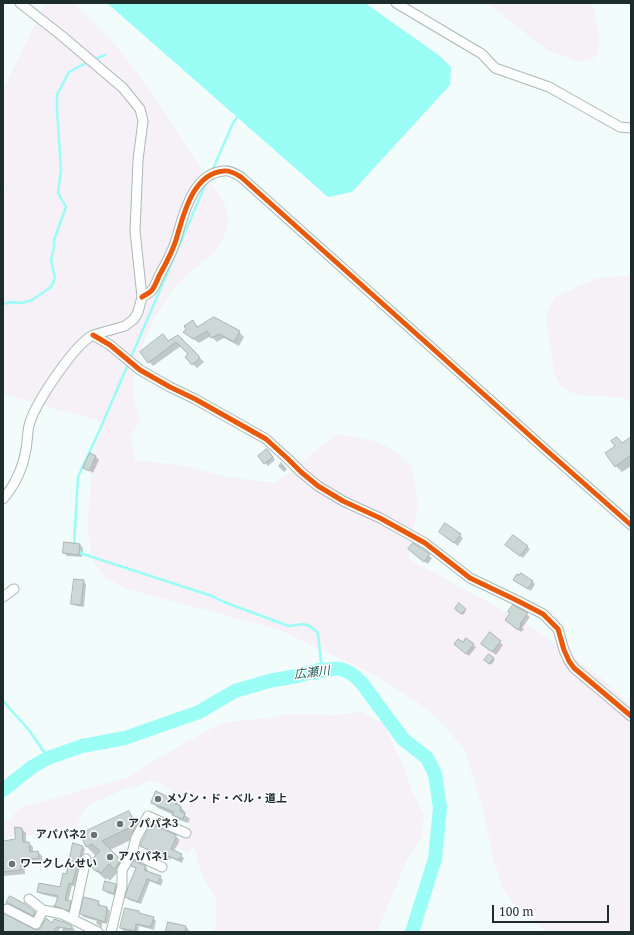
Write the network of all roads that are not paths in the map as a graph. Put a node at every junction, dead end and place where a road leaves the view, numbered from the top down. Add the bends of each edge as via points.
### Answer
1 (20, 3) edge
2 (396, 3) edge
3 (631, 128) edge
4 (142, 297) junction
5 (93, 335) junction
6 (3, 499) edge
7 (631, 525) edge
8 (14, 589) dead end
9 (3, 597) edge
10 (631, 716) edge
11 (186, 833) dead end
12 (132, 853) junction
13 (86, 859) dead end
14 (162, 867) dead end
15 (29, 899) dead end
16 (7, 909) dead end
17 (43, 910) junction
18 (73, 919) junction
19 (98, 932) edge
20 (111, 932) edge

1 - 4 street via 124,88 140,109 143,121 138,160 135,231
2 - 3 street via 482,54 495,68 549,87 620,127
4 - 5 street via 138,312 130,324
4 - 7 street via 152,292 176,238 184,211 197,186 215,173 224,170 231,172 241,177
5 - 6 street via 75,350 37,406 30,422 19,475
5 - 10 street via 110,345 140,370 266,439 318,486 425,543 470,578 543,614 558,629 564,650 574,668
8 - 9 street
11 - 12 street via 148,816 136,838
12 - 14 street
12 - 20 street via 122,870 122,886
13 - 18 street
15 - 17 street
16 - 17 street via 36,924
17 - 18 street
18 - 19 street

